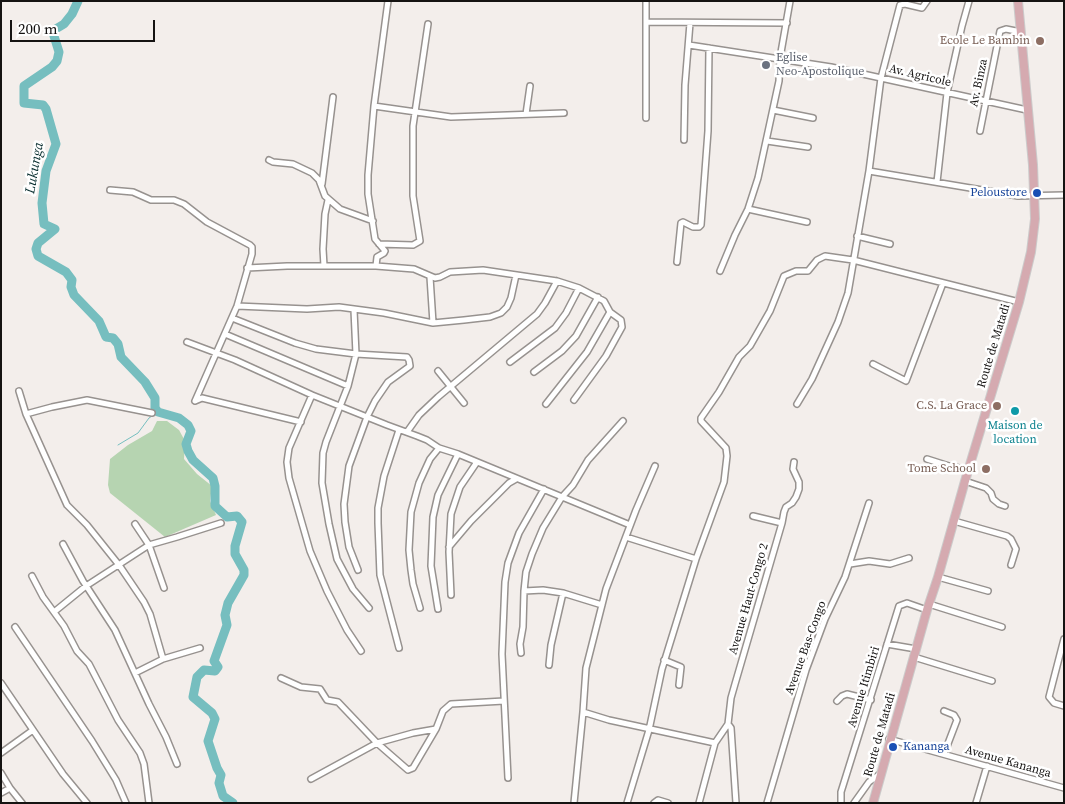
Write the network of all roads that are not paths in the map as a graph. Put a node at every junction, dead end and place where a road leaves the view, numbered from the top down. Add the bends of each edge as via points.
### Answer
1 (388, 1) edge
2 (790, 1) edge
3 (928, 1) edge
4 (969, 1) edge
5 (1018, 1) edge
6 (646, 2) edge
7 (646, 22) junction
8 (690, 23) junction
9 (787, 23) junction
10 (428, 24) dead end
11 (1021, 32) junction
12 (689, 45) junction
13 (708, 48) junction
14 (780, 58) junction
15 (880, 78) junction
16 (530, 86) dead end
17 (947, 93) junction
18 (333, 97) dead end
19 (985, 102) junction
20 (374, 106) junction
21 (774, 110) junction
22 (1027, 110) junction
23 (414, 112) junction
24 (564, 113) dead end
25 (526, 114) junction
26 (646, 118) dead end
27 (812, 118) dead end
28 (980, 131) dead end
29 (684, 140) dead end
30 (767, 141) junction
31 (808, 147) dead end
32 (269, 160) dead end
33 (869, 171) junction
34 (937, 182) junction
35 (322, 185) junction
36 (110, 190) dead end
37 (1064, 195) edge
38 (1034, 197) junction
39 (328, 200) junction
40 (748, 208) junction
41 (373, 222) junction
42 (807, 222) dead end
43 (857, 236) junction
44 (378, 244) junction
45 (890, 244) dead end
46 (853, 260) junction
47 (677, 262) dead end
48 (324, 266) junction
49 (376, 266) junction
50 (247, 268) junction
51 (720, 271) dead end
52 (516, 275) junction
53 (430, 277) junction
54 (557, 281) junction
55 (943, 283) junction
56 (579, 288) junction
57 (598, 297) junction
58 (1019, 302) junction
59 (237, 306) junction
60 (354, 310) junction
61 (610, 312) junction
62 (232, 318) junction
63 (433, 323) junction
64 (225, 334) junction
65 (187, 342) dead end
66 (217, 353) junction
67 (356, 354) junction
68 (510, 362) dead end
69 (873, 364) dead end
70 (438, 371) dead end
71 (534, 372) dead end
72 (348, 386) junction
73 (451, 386) junction
74 (19, 391) dead end
75 (312, 395) junction
76 (574, 400) dead end
77 (464, 403) dead end
78 (546, 404) dead end
79 (797, 404) dead end
80 (340, 407) junction
81 (152, 413) dead end
82 (26, 414) junction
83 (367, 418) junction
84 (301, 422) junction
85 (623, 422) dead end
86 (399, 430) junction
87 (407, 432) junction
88 (439, 448) junction
89 (458, 454) junction
90 (927, 459) dead end
91 (477, 462) junction
92 (794, 462) dead end
93 (655, 466) dead end
94 (968, 470) junction
95 (516, 479) junction
96 (965, 481) junction
97 (544, 489) junction
98 (562, 497) junction
99 (869, 503) dead end
100 (1005, 506) dead end
101 (753, 516) dead end
102 (954, 521) junction
103 (221, 523) dead end
104 (782, 523) junction
105 (135, 524) dead end
106 (630, 525) junction
107 (626, 537) junction
108 (63, 544) dead end
109 (148, 544) junction
110 (449, 547) junction
111 (909, 558) dead end
112 (696, 559) junction
113 (850, 564) junction
114 (119, 565) junction
115 (1011, 565) dead end
116 (358, 570) dead end
117 (32, 576) dead end
118 (938, 577) junction
119 (86, 586) junction
120 (164, 588) dead end
121 (524, 591) junction
122 (988, 591) dead end
123 (563, 593) junction
124 (451, 595) dead end
125 (602, 605) junction
126 (928, 607) junction
127 (369, 608) dead end
128 (420, 608) dead end
129 (438, 609) dead end
130 (54, 612) junction
131 (15, 627) dead end
132 (1002, 627) dead end
133 (1064, 639) edge
134 (887, 644) junction
135 (200, 648) dead end
136 (399, 648) dead end
137 (361, 651) dead end
138 (520, 653) dead end
139 (915, 653) junction
140 (163, 660) junction
141 (664, 660) junction
142 (550, 665) dead end
143 (135, 673) junction
144 (281, 678) dead end
145 (992, 681) dead end
146 (1, 683) edge
147 (679, 685) dead end
148 (871, 700) junction
149 (504, 701) junction
150 (837, 701) dead end
151 (1064, 706) edge
152 (944, 711) dead end
153 (583, 712) junction
154 (728, 724) junction
155 (649, 728) junction
156 (33, 730) junction
157 (436, 730) junction
158 (890, 740) junction
159 (377, 743) junction
160 (715, 743) junction
161 (1, 753) edge
162 (944, 754) junction
163 (177, 764) dead end
164 (987, 766) junction
165 (1, 773) edge
166 (881, 774) junction
167 (508, 778) dead end
168 (311, 779) dead end
169 (10, 788) junction
170 (1064, 788) edge
171 (1, 794) edge
172 (125, 802) edge
173 (22, 803) edge
174 (87, 803) edge
175 (149, 803) edge
176 (574, 803) edge
177 (628, 803) edge
178 (654, 803) edge
179 (668, 803) edge
180 (699, 803) edge
181 (736, 803) edge
182 (767, 803) edge
183 (841, 803) edge
184 (854, 803) edge
185 (872, 803) edge
186 (976, 803) edge

1 - 20 street
2 - 9 street
3 - 15 street via 922,8 902,4 900,7
4 - 17 street
5 - 11 main road, Route de Matadi
6 - 7 street
7 - 8 street
7 - 26 street
8 - 9 street
8 - 12 street
9 - 14 street
10 - 23 street
11 - 19 street, Av. Binza via 1000,31
11 - 22 main road, Route de Matadi
12 - 13 street, Av. Agricole
12 - 29 street
13 - 14 street, Av. Agricole
13 - 47 street via 708,132 701,225 693,227 680,223
14 - 15 street, Av. Agricole
14 - 21 street
15 - 17 street, Av. Agricole
15 - 33 street
16 - 25 street
17 - 19 street, Av. Agricole
17 - 34 street
18 - 35 street
19 - 22 street, Av. Agricole
19 - 28 street, Av. Binza
20 - 23 street
20 - 41 street via 368,194
21 - 27 street
21 - 30 street
22 - 38 main road, Route de Matadi
23 - 25 street via 451,116
23 - 44 street via 413,196 420,242 413,246
24 - 25 street
30 - 31 street
30 - 40 street
32 - 35 street via 299,166 312,173
33 - 34 street
33 - 43 street
34 - 38 street
35 - 39 street
36 - 50 street via 184,204 207,222 252,247
37 - 38 street
38 - 58 main road, Route de Matadi via 1031,252
39 - 41 street via 344,211
39 - 48 street
40 - 42 street
40 - 51 street
41 - 44 street
43 - 45 street
43 - 46 street
44 - 49 street via 385,252 377,257
46 - 55 street
46 - 79 street via 848,293 838,322
46 - 112 street via 825,256 808,271 784,276 770,311 750,346 701,418 723,445 727,456 724,482
48 - 49 street
48 - 50 street
49 - 53 street via 414,269
50 - 59 street
52 - 53 street via 483,270
52 - 54 street
52 - 63 street via 511,298 501,313
53 - 63 street
54 - 56 street
54 - 73 street via 537,314
55 - 58 street
55 - 69 street via 906,381
56 - 57 street
56 - 68 street via 555,328
57 - 61 street
57 - 71 street via 576,336
58 - 94 main road, Route de Matadi
59 - 60 street
59 - 62 street
60 - 63 street
60 - 67 street
61 - 76 street via 621,320 622,327 606,356
61 - 78 street via 587,352
62 - 64 street
62 - 67 street via 295,343
64 - 66 street
64 - 72 street
65 - 66 street
66 - 75 street
66 - 84 street via 195,400 202,398
67 - 72 street
67 - 83 street via 407,357 410,363 382,390
70 - 73 street
72 - 80 street
73 - 77 street
73 - 87 street via 420,414
74 - 82 street
75 - 80 street
75 - 84 street
80 - 83 street
80 - 127 street via 323,453 322,483 337,559 353,589
81 - 82 street via 87,400
82 - 114 street via 67,505
83 - 86 street
83 - 116 street via 349,466 344,504 346,536
84 - 137 street via 289,448 287,462 292,493 313,559 347,630
85 - 98 street via 588,460 573,486
86 - 87 street
86 - 136 street via 384,476 378,516 380,575
87 - 88 street
88 - 89 street
88 - 128 street via 418,483 411,512 410,560
89 - 91 street
89 - 129 street via 438,496 433,517 431,566
90 - 94 street
91 - 95 street
91 - 110 street via 456,498 451,514
92 - 104 street, Avenue Haut-Congo 2 via 799,488 792,503 786,507
93 - 106 street
94 - 96 main road, Route de Matadi
95 - 97 street
95 - 110 street via 471,520
96 - 100 street via 986,488 993,499
96 - 102 main road, Route de Matadi
97 - 98 street
97 - 149 street via 519,532 508,564 503,624
98 - 106 street
98 - 121 street via 532,554
99 - 113 street, Avenue Bas-Congo
101 - 104 street
102 - 115 street via 1011,539 1016,550
102 - 118 main road, Route de Matadi
103 - 109 street
104 - 154 street, Avenue Haut-Congo 2 via 731,698
105 - 109 street
106 - 107 street
107 - 112 street
107 - 125 street
108 - 119 street
109 - 114 street
109 - 120 street
110 - 124 street
111 - 113 street via 890,564 869,561
112 - 141 street
113 - 182 street, Avenue Bas-Congo via 809,662
114 - 119 street
114 - 140 street via 150,614
117 - 130 street
118 - 122 street
118 - 126 main road, Route de Matadi
119 - 130 street
119 - 143 street via 116,630
121 - 123 street
121 - 138 street
123 - 125 street
123 - 142 street via 551,645
125 - 153 street via 586,668
126 - 132 street
126 - 134 street, Avenue Itimbiri via 907,603 899,606
126 - 139 main road, Route de Matadi
130 - 175 street via 77,651 89,664 118,720 140,753
131 - 172 street via 92,741 116,780
133 - 151 street via 1049,697
134 - 139 street
134 - 148 street, Avenue Itimbiri
135 - 140 street
139 - 145 street
139 - 158 main road, Route de Matadi
140 - 143 street
141 - 147 street via 681,667
141 - 155 street
143 - 163 street
144 - 159 street via 301,687 320,689 327,700 338,702
146 - 156 street
148 - 150 street via 847,694
148 - 183 street, Avenue Itimbiri via 841,792
149 - 157 street via 451,704 443,711
149 - 167 street
152 - 162 street via 957,720
153 - 155 street
153 - 176 street
154 - 160 street, Avenue Haut-Congo 2
154 - 181 street via 731,728
155 - 160 street
155 - 177 street
156 - 161 street
156 - 174 street
157 - 159 street
157 - 159 street via 410,771
158 - 162 street, Avenue Kananga
158 - 166 main road, Route de Matadi
159 - 168 street
160 - 180 street, Avenue Haut-Congo 2
162 - 164 street, Avenue Kananga
164 - 170 street, Avenue Kananga
164 - 186 street
165 - 169 street
166 - 184 street via 869,782
166 - 185 main road, Route de Matadi
169 - 171 street
169 - 173 street
178 - 179 street via 658,800

